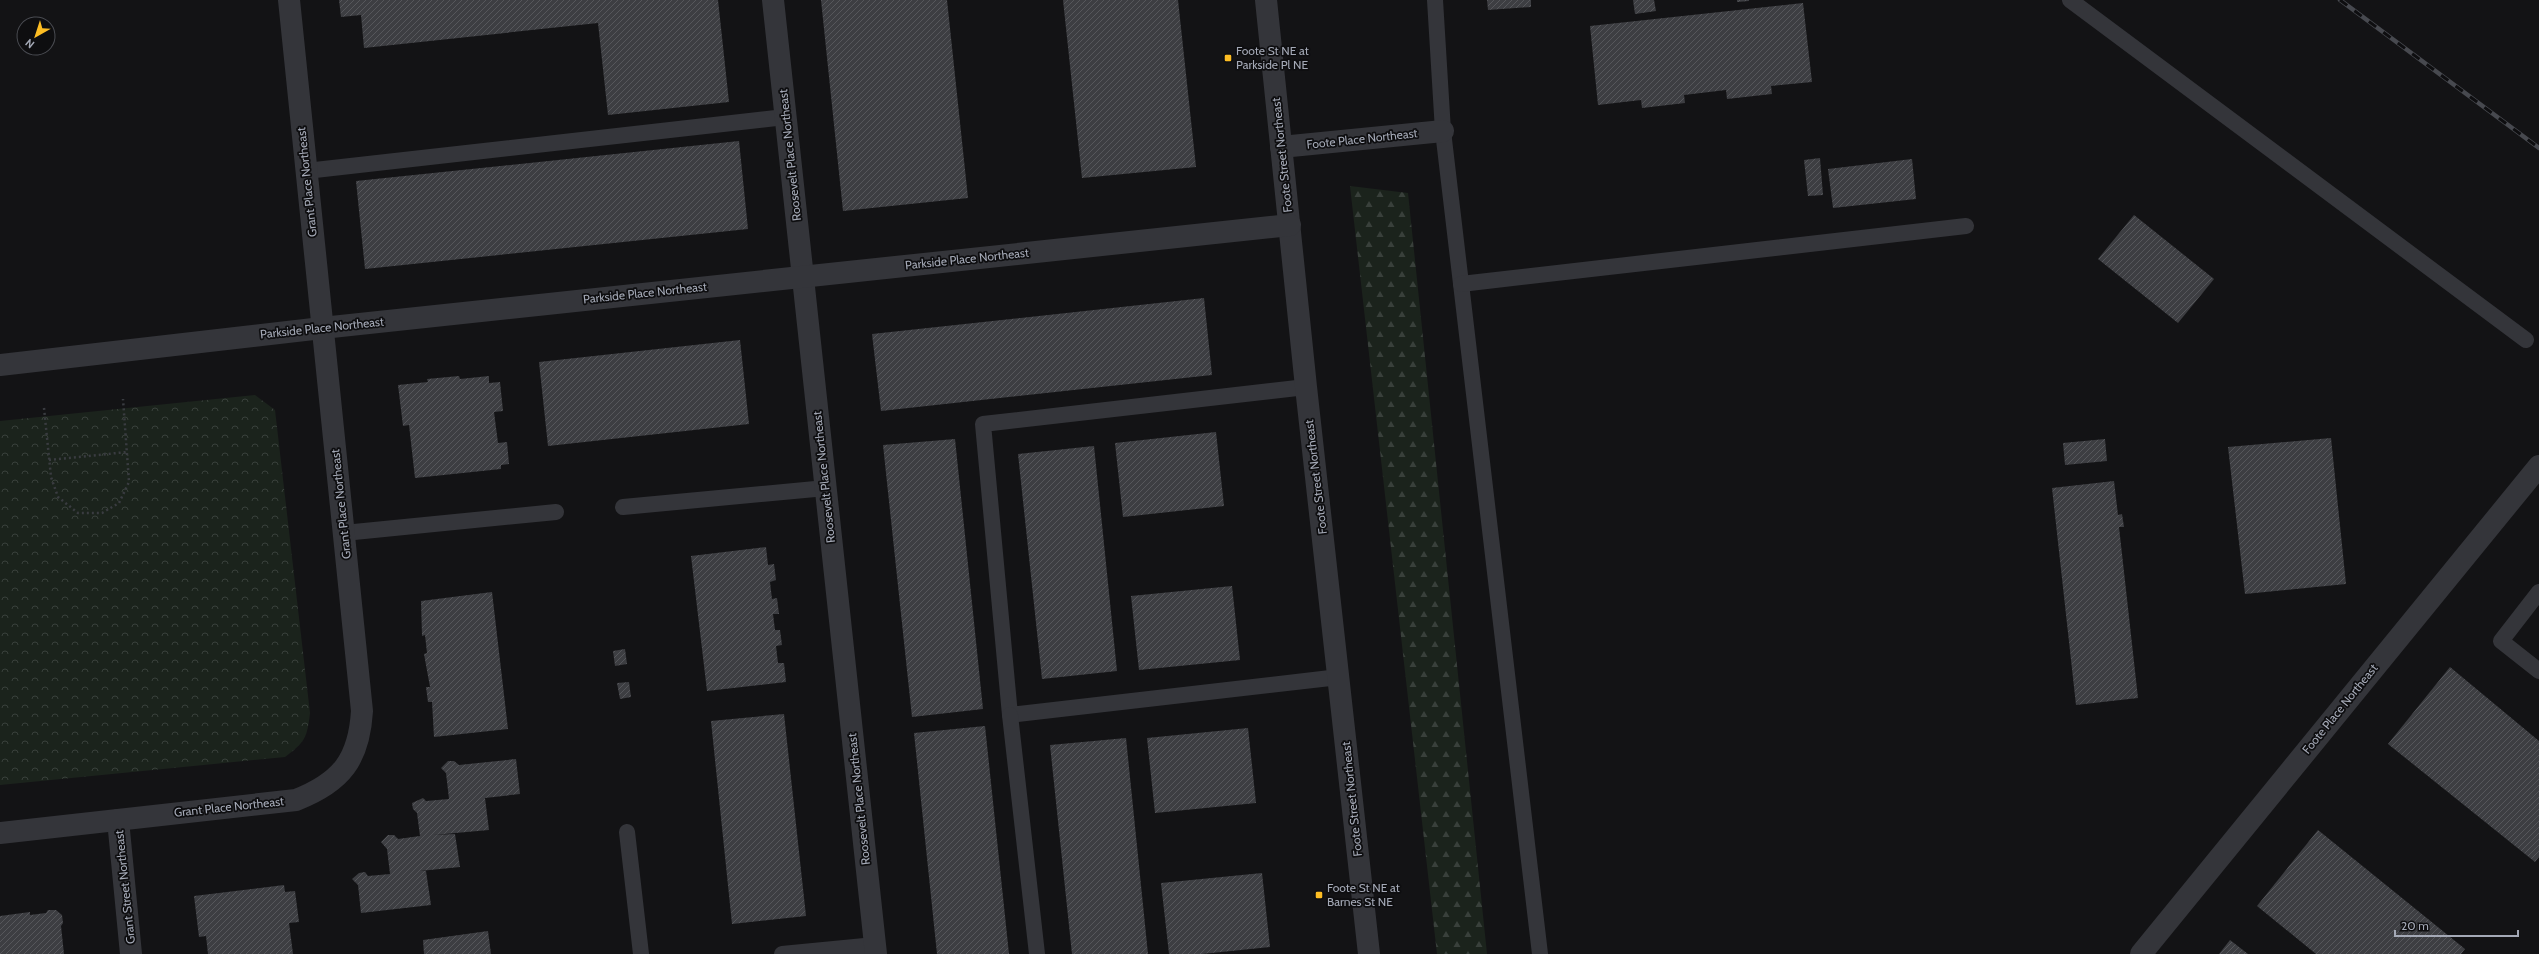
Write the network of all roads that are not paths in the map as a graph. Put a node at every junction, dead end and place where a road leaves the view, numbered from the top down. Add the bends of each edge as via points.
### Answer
1 (289, 0) edge
2 (773, 0) edge
3 (1266, 0) edge
4 (1435, 0) edge
5 (2070, 0) edge
6 (786, 117) junction
7 (1442, 131) junction
8 (1281, 147) junction
9 (306, 171) junction
10 (1290, 225) junction
11 (1966, 226) dead end
12 (803, 277) junction
13 (1461, 284) junction
14 (322, 328) junction
15 (2526, 340) dead end
16 (0, 365) edge
17 (1306, 387) junction
18 (2539, 466) edge
19 (826, 488) junction
20 (623, 507) dead end
21 (556, 512) dead end
22 (344, 532) junction
23 (2539, 592) edge
24 (2539, 671) edge
25 (1339, 677) junction
26 (1010, 715) junction
27 (118, 820) junction
28 (627, 832) dead end
29 (0, 833) edge
30 (875, 950) edge
31 (131, 954) edge
32 (641, 954) edge
33 (782, 954) edge
34 (1037, 954) edge
35 (1369, 954) edge
36 (1540, 954) edge
37 (2141, 954) edge

1 - 9 street, Grant Place Northeast
2 - 6 street, Roosevelt Place Northeast
3 - 8 street, Foote Street Northeast
4 - 7 lane
5 - 15 lane
6 - 9 lane
6 - 12 street, Roosevelt Place Northeast
7 - 8 street, Foote Place Northeast
7 - 13 lane
8 - 10 street, Foote Street Northeast
9 - 14 street, Grant Place Northeast
10 - 12 street, Parkside Place Northeast
10 - 17 street, Foote Street Northeast
11 - 13 lane
12 - 14 street, Parkside Place Northeast
12 - 19 street, Roosevelt Place Northeast
13 - 36 lane
14 - 16 street, Parkside Place Northeast
14 - 22 street, Grant Place Northeast
17 - 25 street, Foote Street Northeast
17 - 26 lane via 983,424
18 - 37 street, Foote Place Northeast
19 - 20 lane
19 - 30 street, Roosevelt Place Northeast
21 - 22 lane
22 - 27 street, Grant Place Northeast via 362,711 361,734 346,767 318,791 296,800
23 - 24 lane via 2501,640
25 - 26 lane
25 - 35 street, Foote Street Northeast
26 - 34 lane
27 - 29 street, Grant Place Northeast
27 - 31 street, Grant Street Northeast
28 - 32 lane
30 - 33 lane

